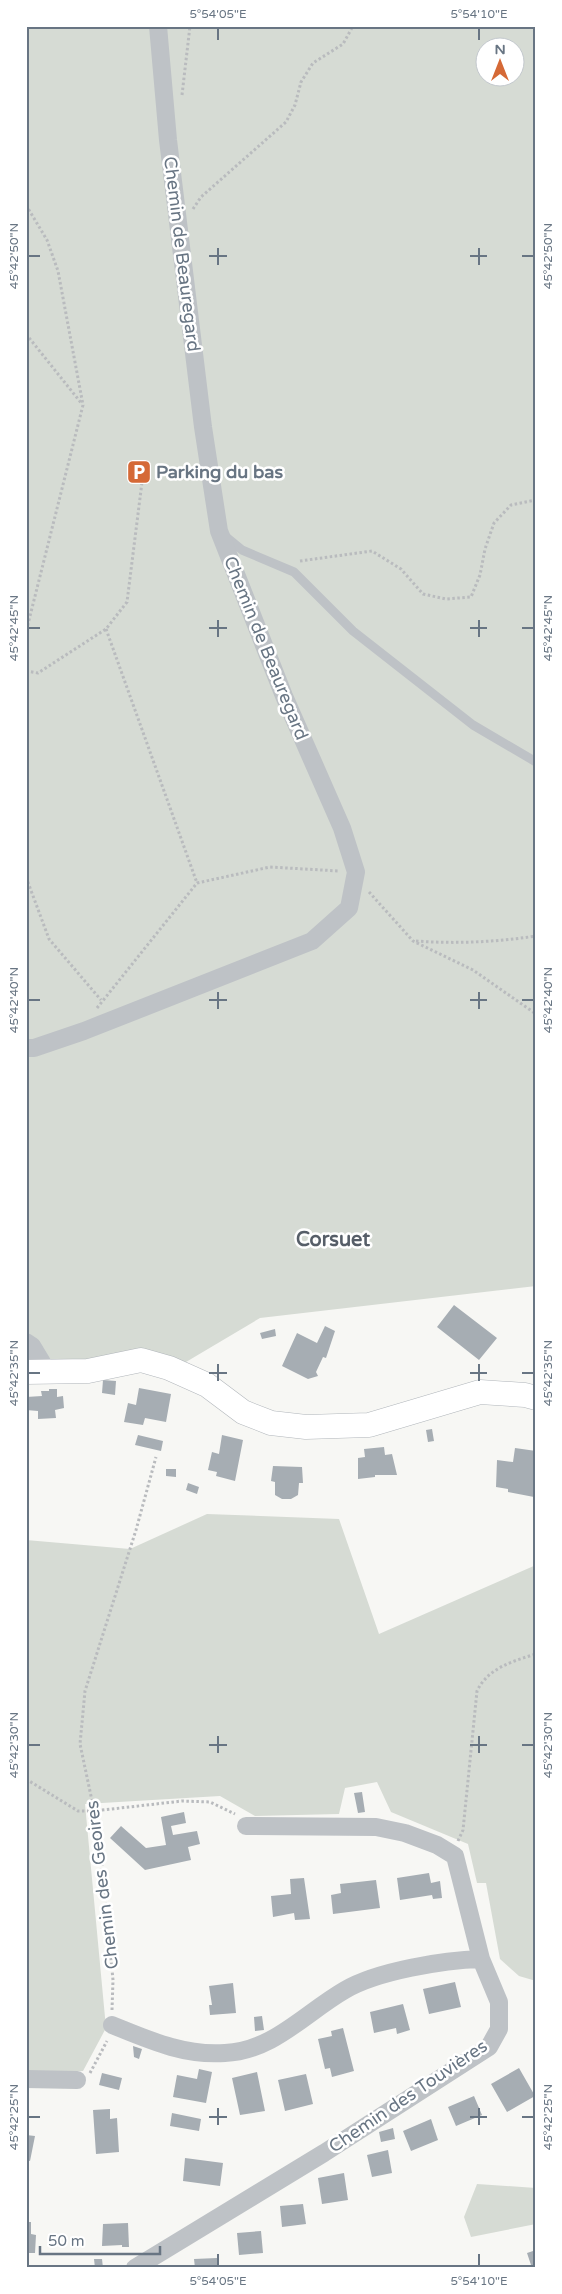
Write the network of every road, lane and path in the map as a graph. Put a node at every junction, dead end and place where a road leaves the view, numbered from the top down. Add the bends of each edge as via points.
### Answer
1 (158, 26) edge
2 (190, 26) edge
3 (353, 26) edge
4 (181, 103) dead end
5 (26, 205) edge
6 (179, 227) junction
7 (26, 334) edge
8 (83, 404) junction
9 (143, 474) dead end
10 (536, 500) edge
11 (219, 531) junction
12 (276, 565) junction
13 (106, 629) junction
14 (26, 632) edge
15 (26, 671) edge
16 (536, 762) edge
17 (356, 872) junction
18 (26, 878) edge
19 (197, 883) junction
20 (536, 936) edge
21 (413, 941) junction
22 (101, 1000) junction
23 (536, 1014) edge
24 (84, 1031) junction
25 (26, 1048) edge
26 (26, 1342) edge
27 (36, 1372) edge
28 (536, 1398) edge
29 (156, 1457) dead end
30 (536, 1654) edge
31 (26, 1779) edge
32 (94, 1811) junction
33 (246, 1826) joint
34 (455, 1856) junction
35 (481, 1959) junction
36 (112, 2025) junction
37 (26, 2079) edge
38 (77, 2080) joint
39 (135, 2268) edge

1 - 6 street, Chemin de Beauregard
2 - 4 path
3 - 6 path via 343,44 313,63 301,82 286,122 201,197
5 - 8 path via 47,240 58,271
6 - 11 street, Chemin de Beauregard
7 - 8 path
8 - 14 path
9 - 13 path via 127,602
10 - 12 path via 511,505 494,524 471,597 446,599 423,594 401,569 372,551
11 - 12 lane via 242,550
11 - 17 street, Chemin de Beauregard via 284,696 342,828
12 - 16 lane via 294,572 353,631 472,725
13 - 15 path via 38,673
13 - 19 path
17 - 19 path via 270,867
17 - 21 path via 375,901
17 - 24 street, Chemin de Beauregard via 349,908 312,941
18 - 22 path via 49,940
19 - 22 path
20 - 21 path via 443,943
21 - 23 path via 473,970
22 - 24 path
24 - 25 street, Chemin de Beauregard
26 - 27 street via 32,1346
27 - 28 street via 88,1371 141,1360 207,1385 243,1412 271,1423 306,1427 369,1425 480,1392 525,1394
29 - 32 path, Chemin des Geoires via 85,1691 80,1744
30 - 34 path via 507,1663 482,1681 477,1691 463,1830
31 - 32 path via 78,1811
32 - 33 path via 182,1801 210,1802 236,1814
32 - 36 path, Chemin des Geoires via 113,1980
33 - 34 street via 376,1827 405,1833
34 - 35 street, Chemin des Touvières
35 - 36 street via 434,1964 365,1981 327,2001 273,2040 226,2054 196,2053 167,2047
35 - 39 street, Chemin des Touvières via 499,2002 499,2029 488,2046 324,2153
36 - 38 path, Chemin des Geoires via 103,2051 89,2075
37 - 38 street

